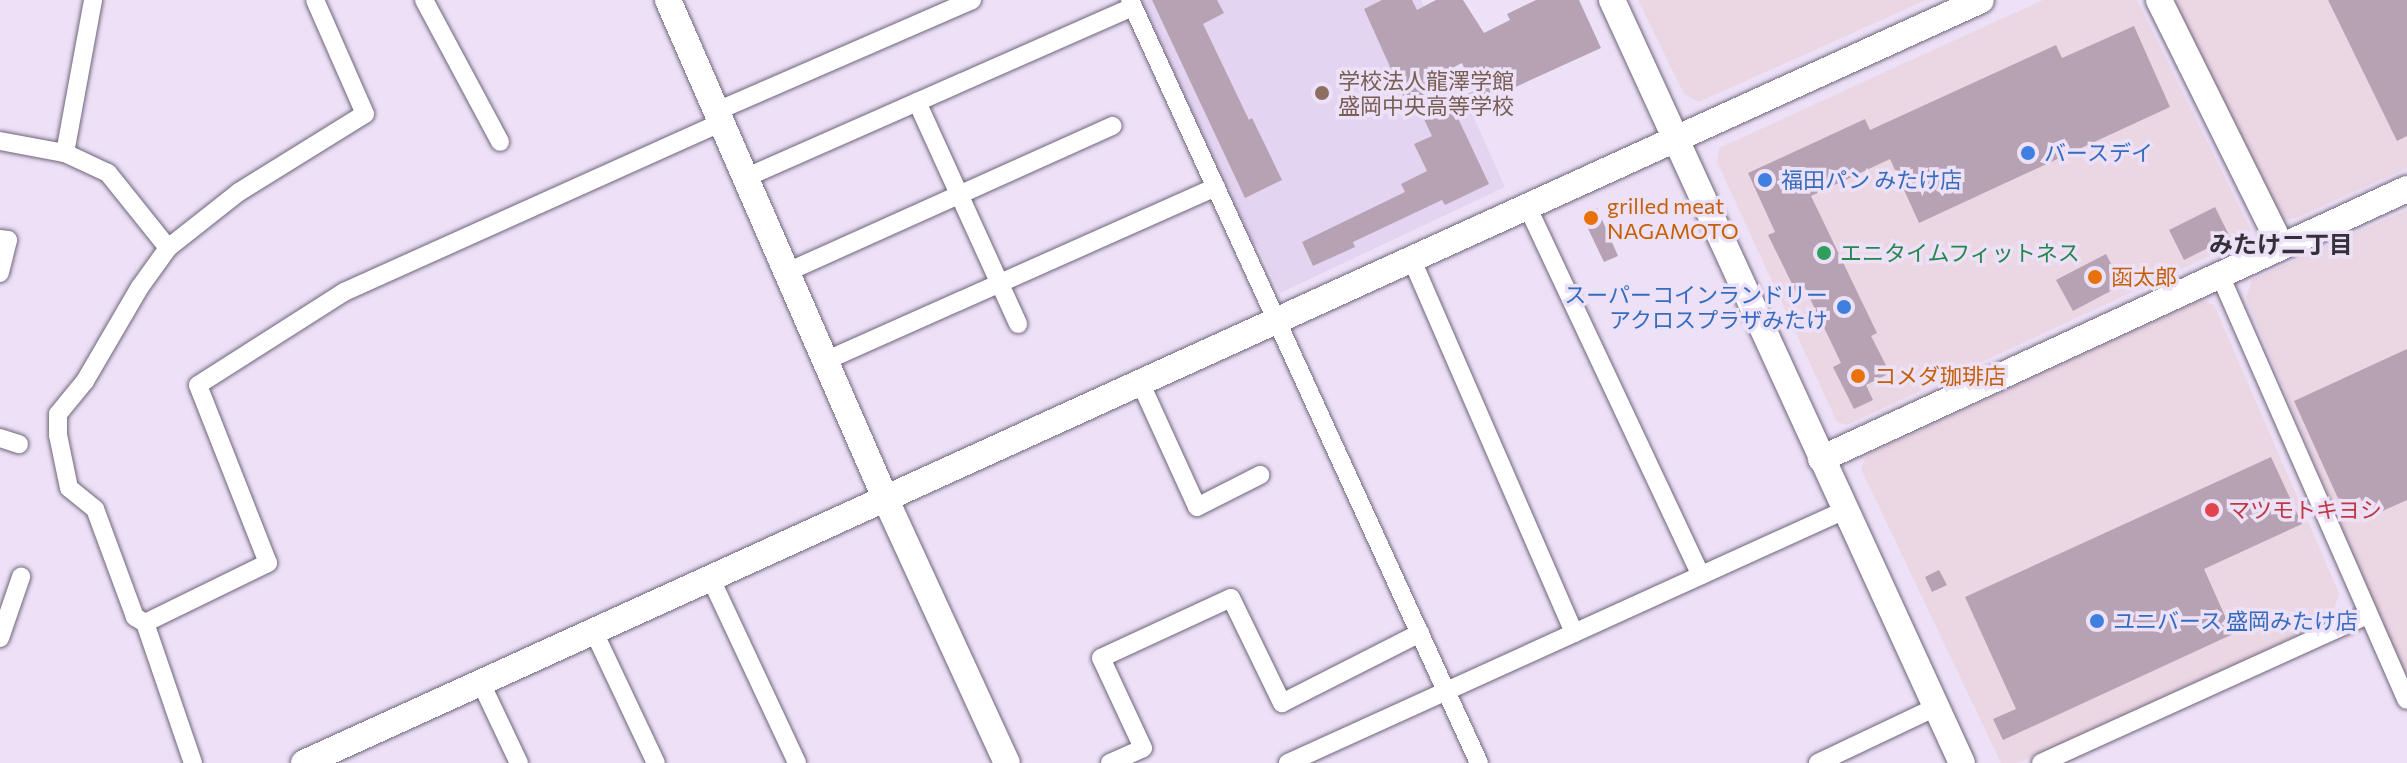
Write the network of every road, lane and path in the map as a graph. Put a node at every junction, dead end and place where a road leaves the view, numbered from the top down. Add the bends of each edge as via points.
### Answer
1 (93, 0) edge
2 (315, 0) edge
3 (424, 0) edge
4 (668, 0) edge
5 (972, 0) edge
6 (1612, 0) edge
7 (1981, 0) edge
8 (2159, 0) edge
9 (1131, 4) edge
10 (917, 102) junction
11 (720, 117) junction
12 (1112, 126) dead end
13 (1676, 137) junction
14 (0, 141) edge
15 (500, 142) dead end
16 (65, 153) junction
17 (747, 177) junction
18 (1216, 187) junction
19 (2407, 189) edge
20 (958, 193) junction
21 (1528, 208) junction
22 (0, 239) edge
23 (2281, 246) junction
24 (168, 248) junction
25 (1412, 260) junction
26 (0, 273) edge
27 (785, 273) junction
28 (2220, 275) junction
29 (997, 283) junction
30 (1274, 320) junction
31 (1018, 324) dead end
32 (825, 361) junction
33 (1141, 384) junction
34 (0, 438) edge
35 (19, 444) dead end
36 (1821, 459) junction
37 (1260, 475) dead end
38 (886, 500) junction
39 (1845, 510) junction
40 (1701, 575) junction
41 (21, 577) dead end
42 (711, 579) junction
43 (5, 606) edge
44 (2368, 615) junction
45 (145, 623) junction
46 (594, 632) junction
47 (1420, 633) junction
48 (1574, 633) junction
49 (0, 638) edge
50 (481, 683) junction
51 (1446, 691) junction
52 (2407, 700) edge
53 (1936, 707) junction
54 (193, 763) edge
55 (304, 763) edge
56 (519, 763) edge
57 (656, 763) edge
58 (797, 763) edge
59 (1007, 763) edge
60 (1110, 763) edge
61 (1288, 763) edge
62 (1479, 763) edge
63 (1818, 763) edge
64 (1962, 763) edge
65 (2041, 763) edge

1 - 16 street
2 - 24 street via 365,114 239,192
3 - 15 street
4 - 11 street
5 - 11 street
6 - 13 street
7 - 13 street
8 - 23 street
9 - 10 street
9 - 18 street
10 - 17 street
10 - 20 street
11 - 17 street
11 - 45 street via 344,292 198,385 268,563
12 - 20 street
13 - 21 street
13 - 36 street
14 - 16 street
16 - 24 street via 108,173
17 - 27 street
18 - 29 street
18 - 30 street
19 - 23 street
20 - 27 street
20 - 29 street
21 - 25 street
21 - 40 street
22 - 26 street via 8,240
23 - 28 street
24 - 45 street via 85,381 58,414 69,488 95,509 135,617
25 - 30 street
25 - 48 street
27 - 32 street
28 - 36 street
28 - 44 street
29 - 31 street
29 - 32 street
30 - 33 street
30 - 47 street
32 - 38 street
33 - 37 street via 1197,507
33 - 38 street
34 - 35 street
36 - 39 street
38 - 42 street
38 - 59 street
39 - 40 street
39 - 53 street
40 - 48 street
41 - 43 street
42 - 46 street
42 - 58 street
43 - 49 street
44 - 52 street
44 - 65 street
45 - 54 street
46 - 50 street
46 - 57 street
47 - 51 street
47 - 60 street via 1282,703 1231,598 1101,658 1143,748
48 - 51 street
50 - 55 street
50 - 56 street
51 - 61 street
51 - 62 street
53 - 63 street
53 - 64 street

